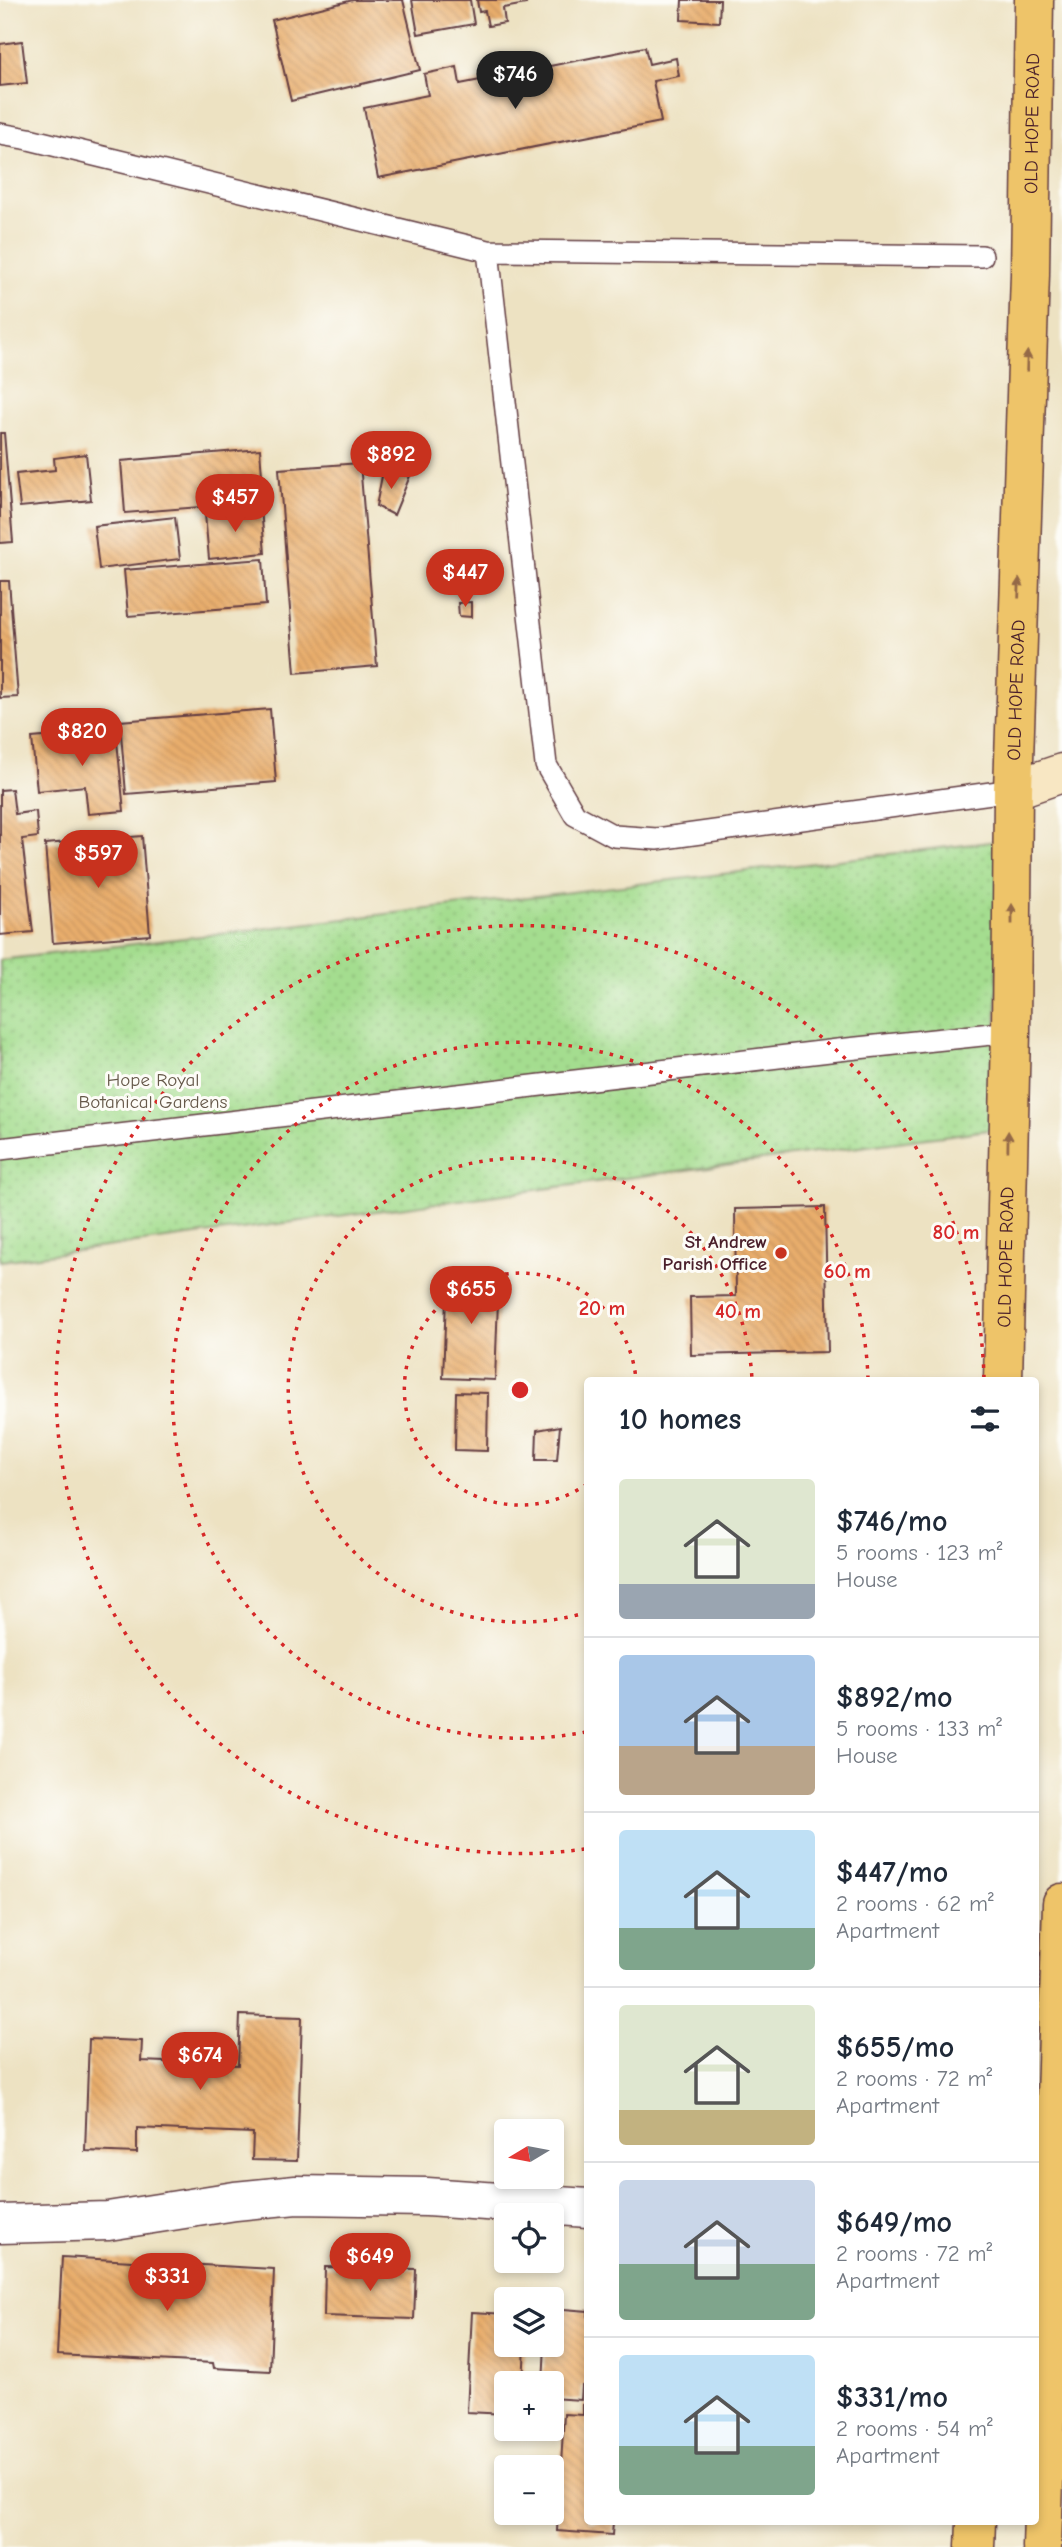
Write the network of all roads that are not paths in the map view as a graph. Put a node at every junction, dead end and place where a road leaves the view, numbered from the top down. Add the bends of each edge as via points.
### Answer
1 (1034, 0) edge
2 (0, 134) edge
3 (488, 251) junction
4 (982, 256) dead end
5 (1062, 773) edge
6 (1013, 790) junction
7 (1062, 802) edge
8 (1011, 1032) junction
9 (0, 1149) edge
10 (1003, 1377) edge
11 (1062, 1903) edge
12 (584, 2208) edge
13 (0, 2224) edge
14 (976, 2525) edge
15 (975, 2547) edge
16 (1042, 2547) edge

6 -> 1 main road, OLD HOPE ROAD via 1030,288
2 - 3 lane
3 - 4 lane
3 - 6 lane via 546,765 575,815 614,836 657,839
5 - 6 street
6 - 7 street
8 -> 6 main road, OLD HOPE ROAD
8 - 9 lane
10 -> 8 main road, OLD HOPE ROAD
11 - 16 main road
12 - 13 street via 428,2197 296,2195 107,2221
14 - 15 main road

